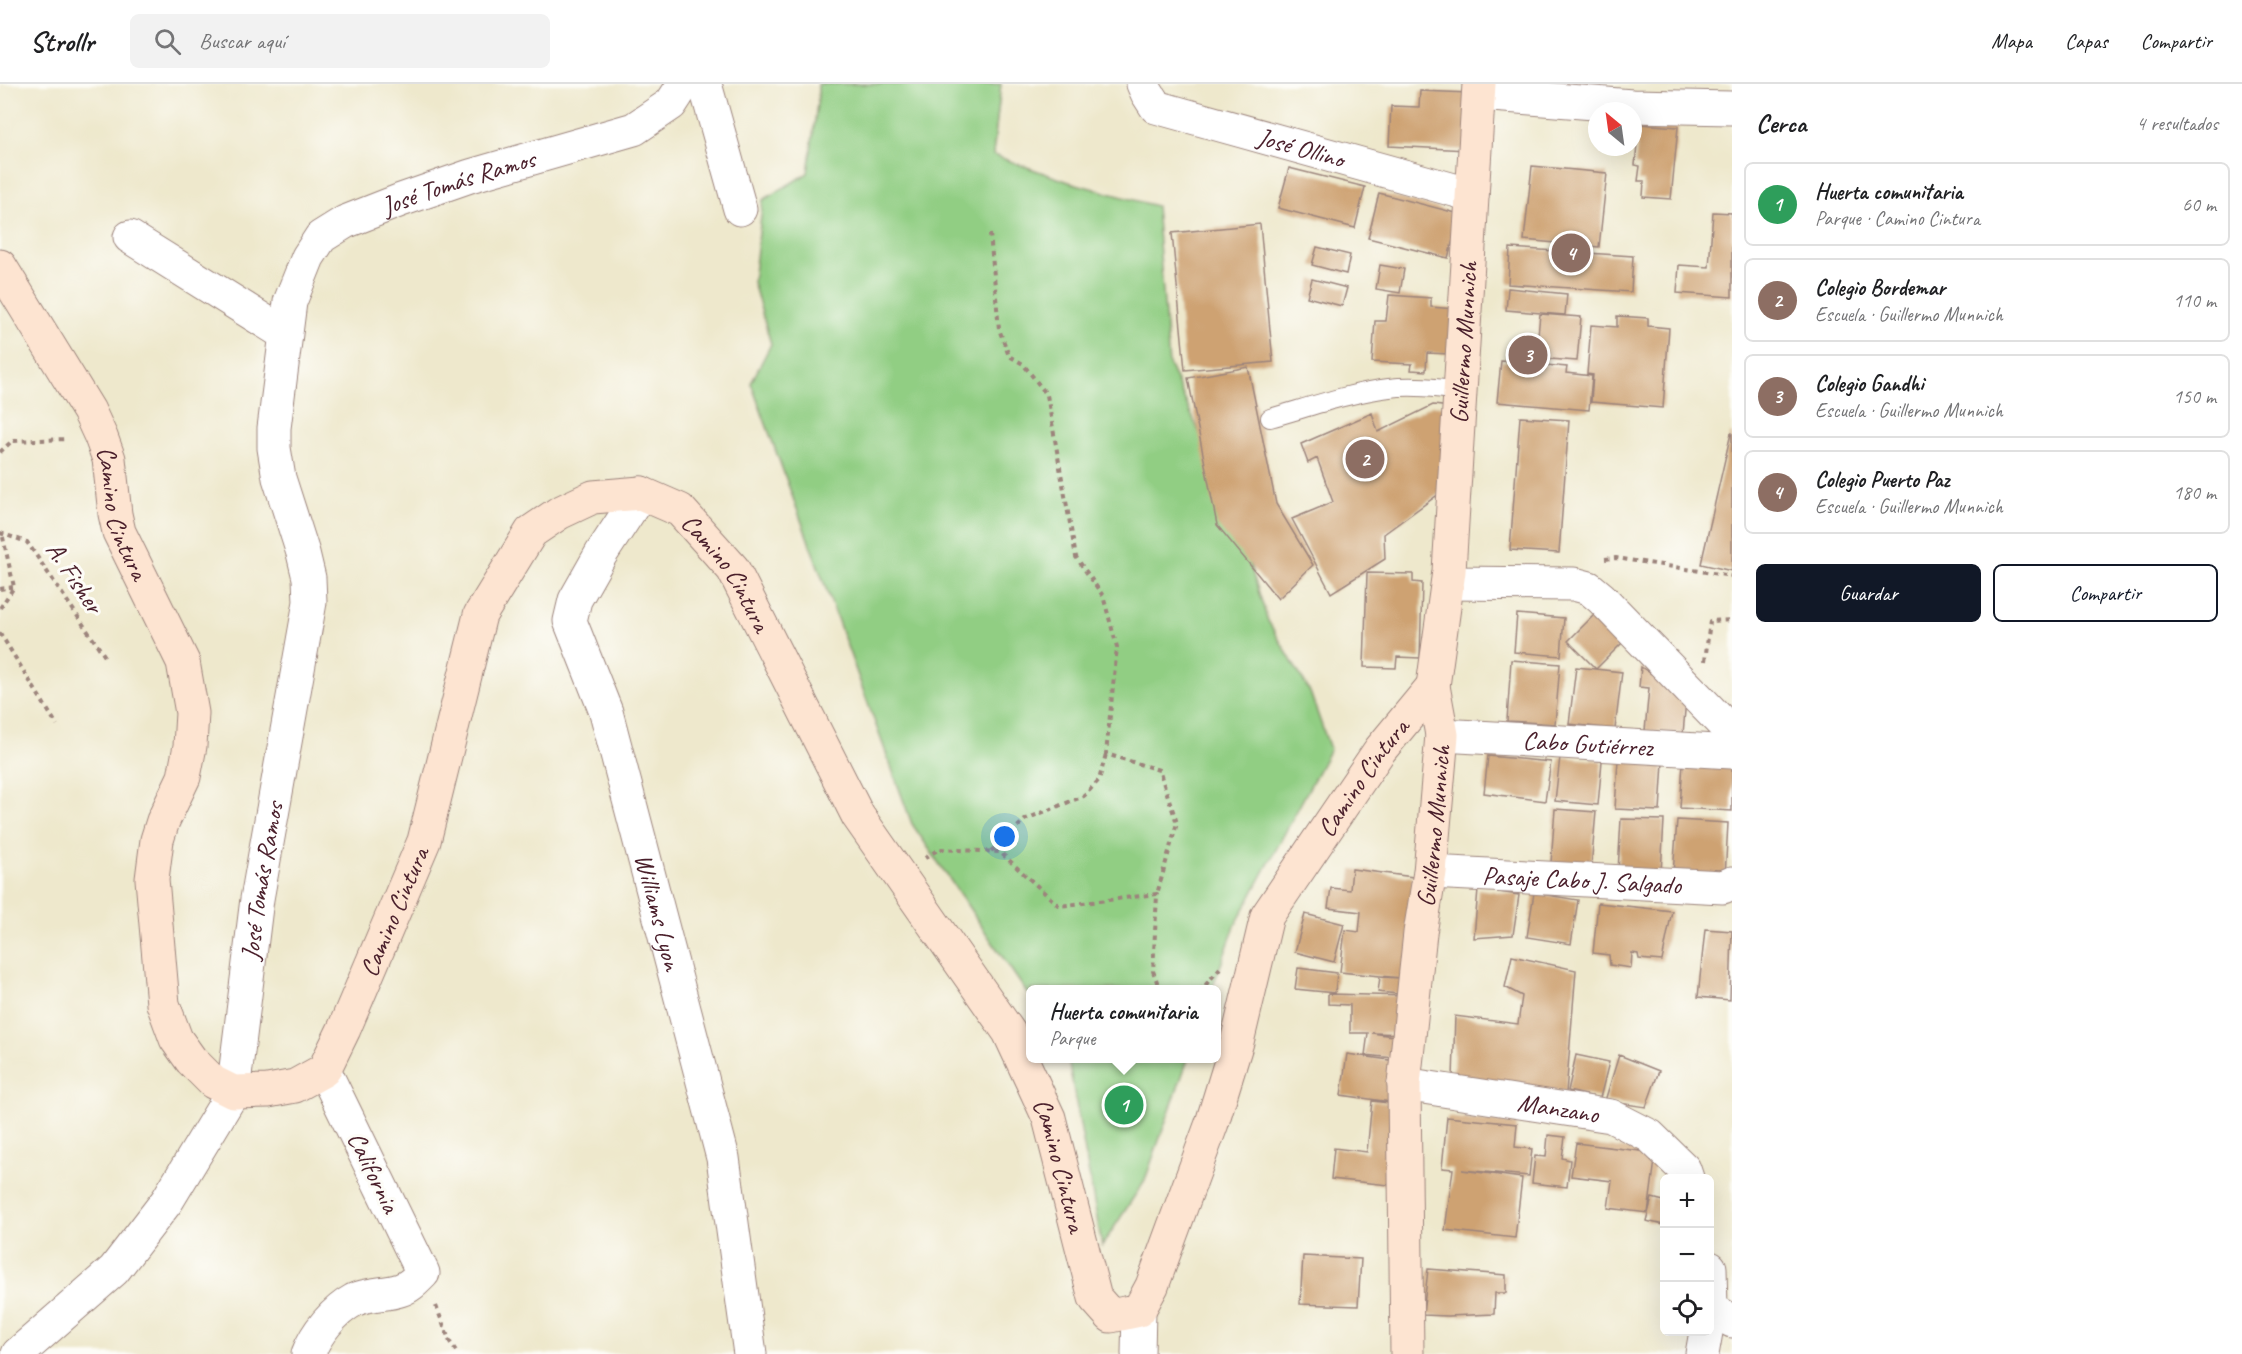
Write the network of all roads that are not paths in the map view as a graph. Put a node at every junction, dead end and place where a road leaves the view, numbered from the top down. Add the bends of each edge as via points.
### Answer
1 (684, 84) edge
2 (705, 84) edge
3 (1143, 84) edge
4 (1479, 89) edge
5 (1732, 108) edge
6 (1472, 195) junction
7 (740, 209) dead end
8 (130, 237) dead end
9 (0, 266) edge
10 (285, 334) junction
11 (1460, 391) junction
12 (1270, 418) dead end
13 (641, 493) junction
14 (1448, 583) junction
15 (1433, 686) junction
16 (1732, 733) edge
17 (1442, 735) junction
18 (1732, 752) edge
19 (1430, 872) junction
20 (1732, 883) edge
21 (324, 1070) junction
22 (1404, 1084) junction
23 (233, 1092) junction
24 (1685, 1174) edge
25 (1711, 1282) edge
26 (1139, 1310) junction
27 (1715, 1319) edge
28 (18, 1354) edge
29 (308, 1354) edge
30 (750, 1354) edge
31 (1138, 1354) edge
32 (1407, 1354) edge
33 (1702, 1354) edge

1 - 10 street, José Tomás Ramos via 671,104 634,129 401,200 345,222 321,237 308,257 290,302
2 - 7 street
3 - 6 street, José Ollino via 1156,106
4 - 5 street via 1632,106
4 - 6 main road, Guillermo Munnich
6 - 11 main road, Guillermo Munnich
8 - 10 street
9 - 23 main road, Camino Cintura via 89,411 109,459 119,532 183,662 192,713 190,746 184,777 163,821 153,861 163,1004 176,1040 191,1060 213,1082
10 - 23 street, José Tomás Ramos via 274,448 309,578 310,602 257,899
11 - 12 lane via 1391,388
11 - 14 main road, Guillermo Munnich
13 - 21 main road, Camino Cintura via 593,497 531,532 480,615 424,841
13 - 26 main road, Camino Cintura via 680,510 733,569 858,816 1009,1032 1049,1118 1095,1298 1111,1316
13 - 30 street, Williams Lyon via 575,600 570,621 606,712 723,1158
14 - 15 main road, Guillermo Munnich
14 - 16 street via 1574,584 1589,588
15 - 17 main road, Guillermo Munnich
15 - 26 main road, Camino Cintura via 1380,750 1267,916 1237,1042 1212,1123 1152,1286
17 - 18 street, Cabo Gutiérrez
17 - 19 main road, Guillermo Munnich
19 - 20 street, Pasaje Cabo J. Salgado via 1723,887
19 - 22 main road, Guillermo Munnich
21 - 23 main road via 295,1086
21 - 29 street, California via 423,1273 400,1290 354,1300 329,1320
22 - 24 street, Manzano via 1611,1116 1650,1136
22 - 32 main road, Guillermo Munnich
23 - 28 street, José Tomás Ramos via 167,1201 114,1270
25 - 27 street
26 - 31 street
27 - 33 street

